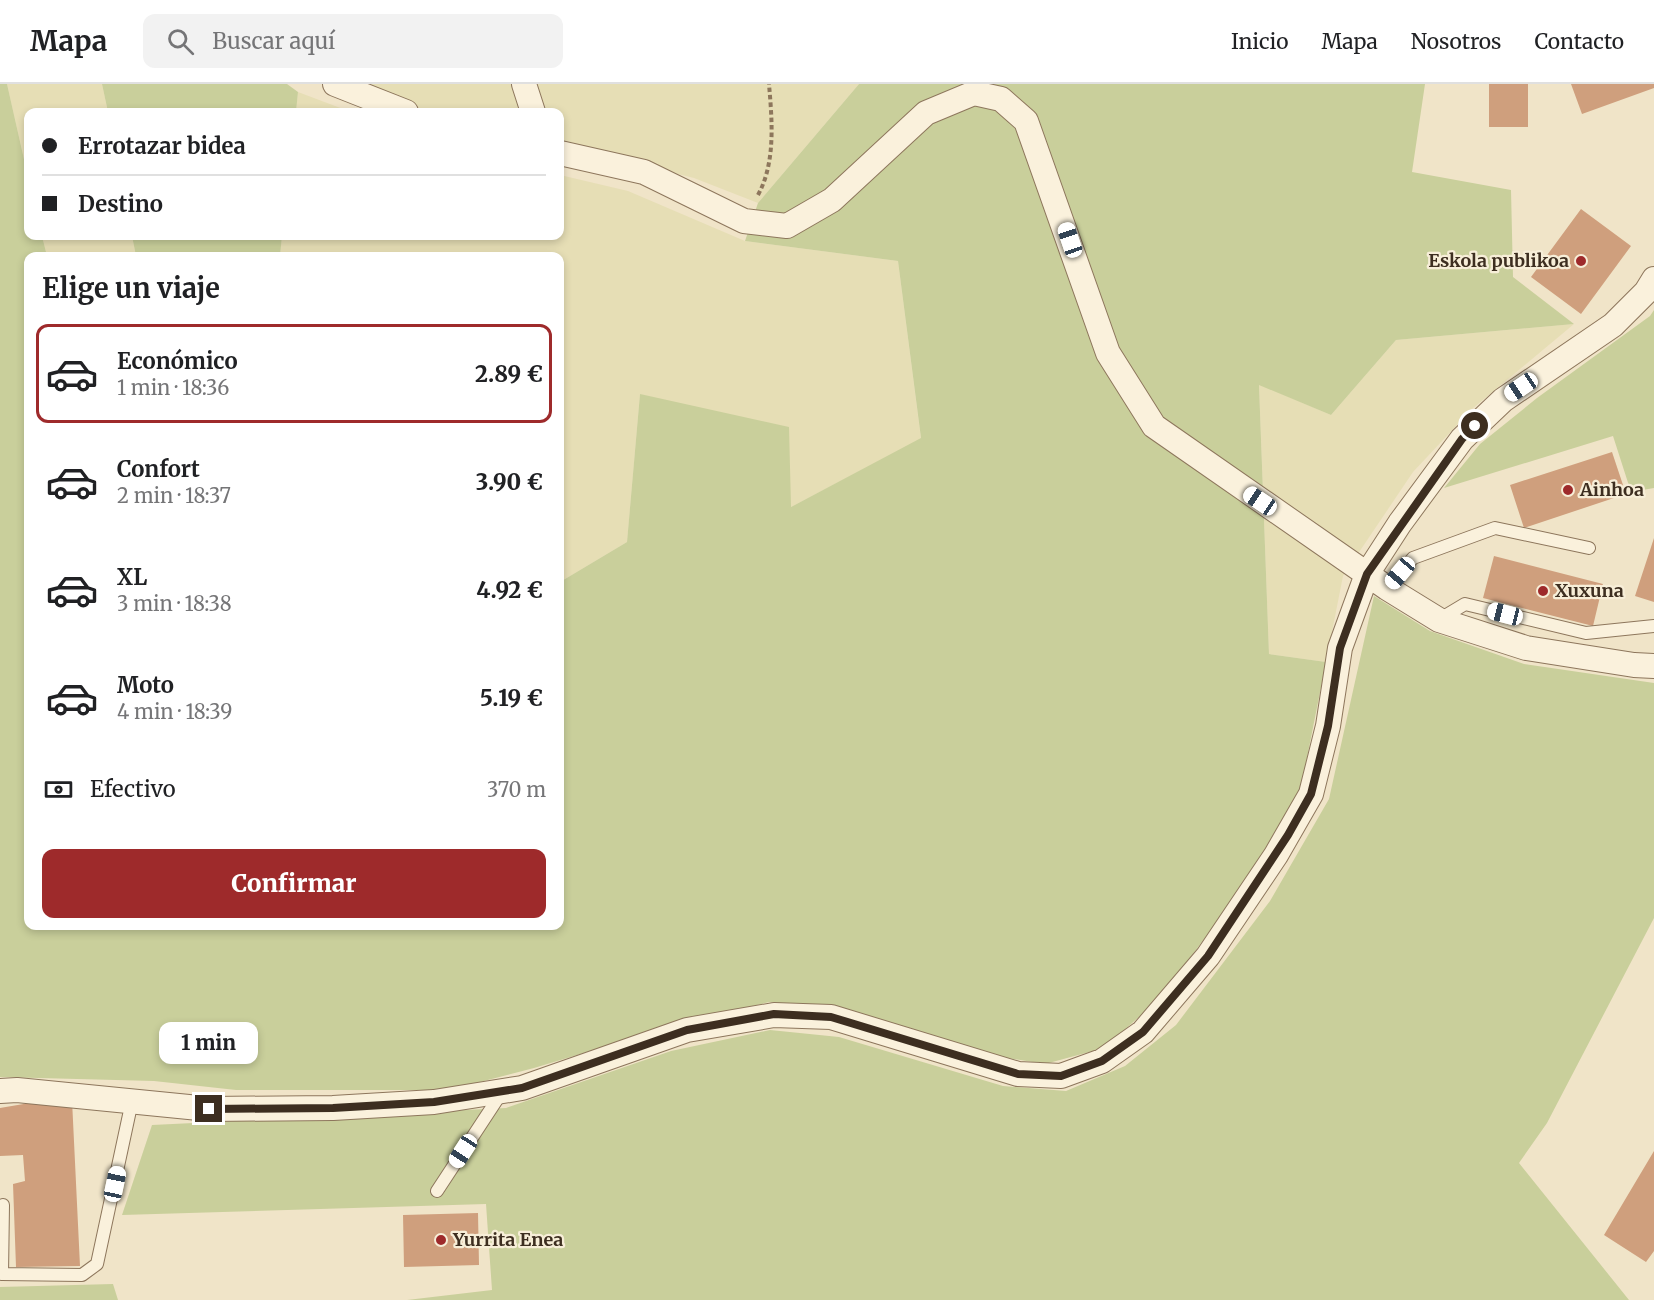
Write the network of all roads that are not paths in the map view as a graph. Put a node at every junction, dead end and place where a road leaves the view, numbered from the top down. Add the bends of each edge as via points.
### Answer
1 (335, 84) edge
2 (524, 84) edge
3 (396, 108) edge
4 (532, 108) edge
5 (564, 154) edge
6 (1654, 279) edge
7 (1589, 548) dead end
8 (1367, 574) junction
9 (1387, 588) junction
10 (1439, 620) junction
11 (1654, 626) edge
12 (1654, 666) edge
13 (0, 1091) edge
14 (503, 1091) junction
15 (132, 1101) junction
16 (437, 1191) dead end
17 (3, 1205) dead end

1 - 3 street
2 - 4 street
5 - 8 street via 644,172 744,221 787,225 832,200 926,113 974,93 1001,99 1026,121 1108,353 1154,426
6 - 8 street via 1613,325 1503,400 1462,439
7 - 9 lane via 1496,528 1413,558
8 - 9 street
8 - 14 street via 1340,648 1328,726 1311,794 1276,855 1208,956 1143,1032 1102,1061 1061,1076 1018,1074 831,1017 774,1014 687,1030 522,1088
9 - 10 street
10 - 11 lane via 1465,604 1586,633
10 - 12 street via 1526,648
13 - 15 street
14 - 15 street via 434,1102 333,1108 209,1109
14 - 16 lane
15 - 17 lane via 98,1264 82,1275 2,1274

